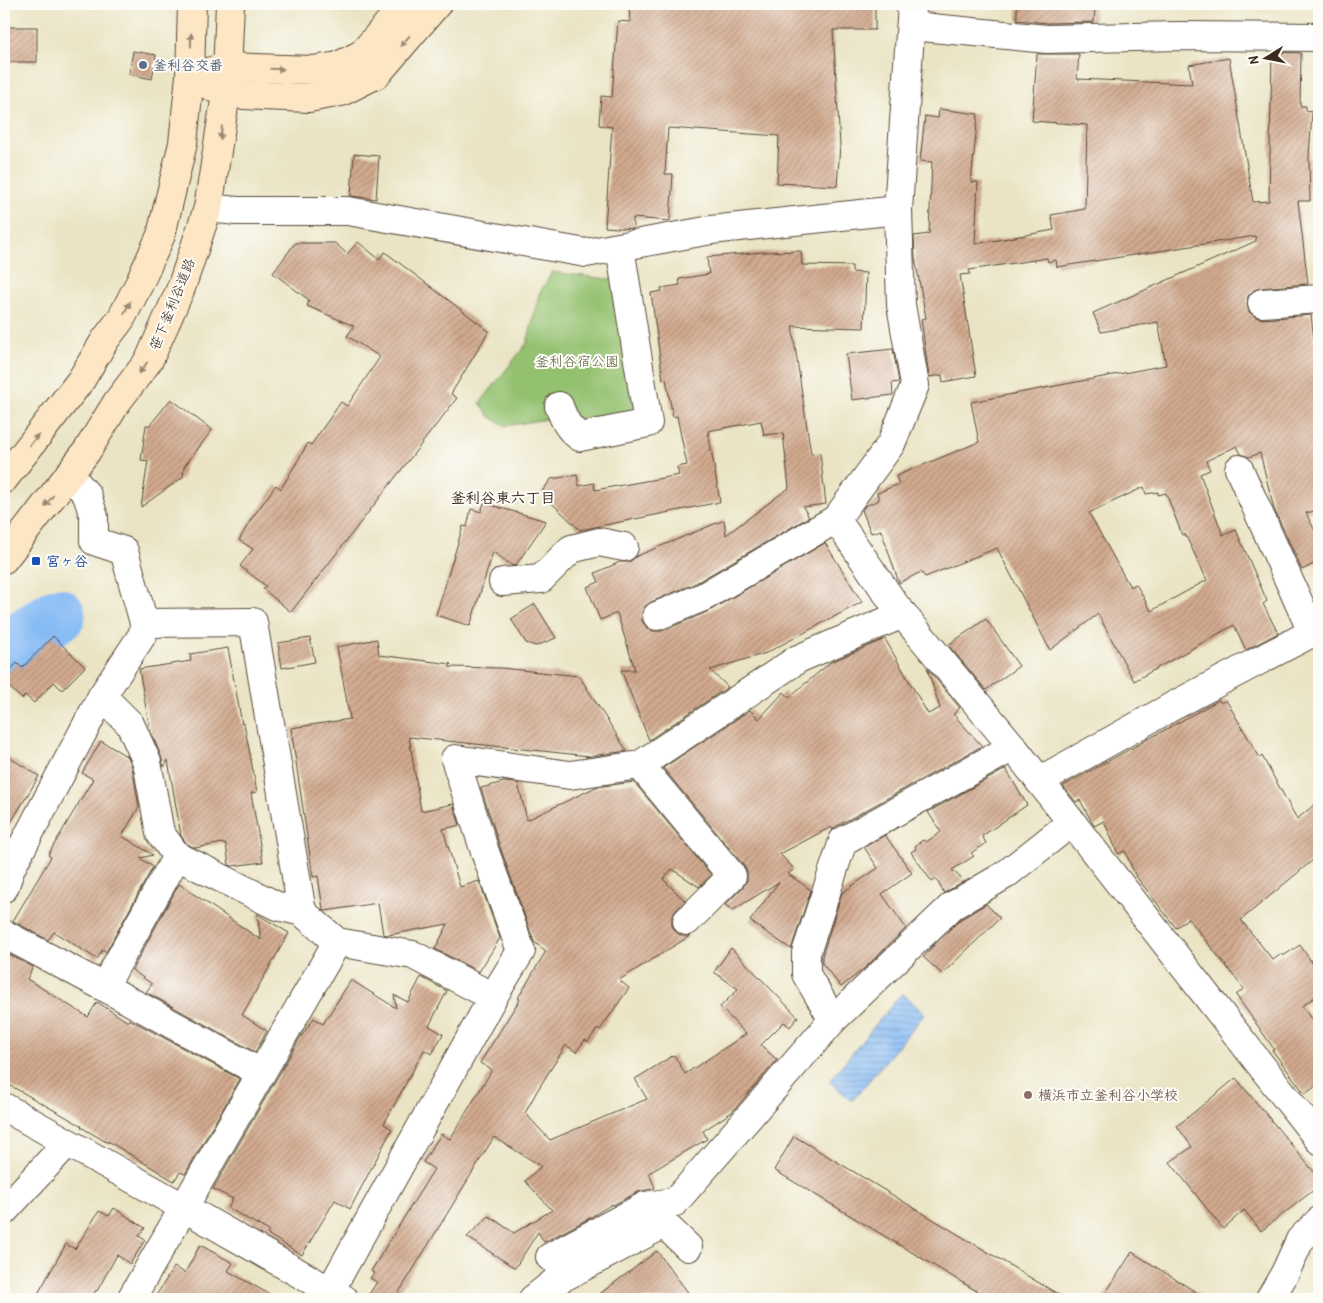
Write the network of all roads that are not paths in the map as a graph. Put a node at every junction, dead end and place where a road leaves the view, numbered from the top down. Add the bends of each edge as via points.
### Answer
1 (192, 4) edge
2 (230, 4) edge
3 (405, 4) edge
4 (437, 4) edge
5 (911, 15) edge
6 (1319, 36) edge
7 (228, 67) junction
8 (190, 76) junction
9 (226, 94) junction
10 (208, 208) junction
11 (898, 210) junction
12 (620, 247) junction
13 (1319, 299) edge
14 (1262, 303) dead end
15 (559, 406) dead end
16 (1240, 469) dead end
17 (69, 474) junction
18 (4, 479) edge
19 (836, 519) junction
20 (624, 547) dead end
21 (4, 559) edge
22 (503, 582) dead end
23 (903, 614) junction
24 (657, 616) dead end
25 (144, 623) junction
26 (1316, 631) edge
27 (102, 696) junction
28 (1013, 747) junction
29 (640, 765) junction
30 (1039, 781) junction
31 (1072, 822) junction
32 (177, 856) junction
33 (4, 888) edge
34 (302, 912) junction
35 (687, 921) dead end
36 (4, 934) edge
37 (337, 942) junction
38 (104, 987) junction
39 (493, 997) junction
40 (833, 1020) junction
41 (261, 1073) junction
42 (4, 1107) edge
43 (1319, 1140) edge
44 (68, 1143) junction
45 (183, 1207) junction
46 (4, 1211) edge
47 (1319, 1222) edge
48 (688, 1247) dead end
49 (550, 1258) dead end
50 (337, 1295) edge
51 (130, 1299) edge
52 (533, 1299) edge
53 (1270, 1299) edge

8 -> 1 street
2 - 7 street, 笹下釜利谷道路
7 -> 3 street via 313,70 338,66 362,54
4 -> 9 street via 377,74 341,92 309,98
5 - 6 street via 1047,39
5 - 11 street
7 - 8 street
7 - 9 street, 笹下釜利谷道路
8 - 9 street
18 -> 8 street via 81,380 121,319 140,282 161,235 183,143
9 -> 10 street, 笹下釜利谷道路
10 - 12 street via 348,211 586,253
10 -> 17 street, 笹下釜利谷道路 via 181,288 149,360
11 - 12 street via 711,230
11 - 19 street via 900,305 915,385 891,444
12 - 15 street via 648,423 580,437 572,432
13 - 14 street
16 - 26 street
17 -> 21 street, 笹下釜利谷道路
17 - 25 street via 87,494 94,517 94,541 124,551
19 - 23 street
19 - 24 street via 703,597
20 - 22 street via 599,542 571,549 541,579
23 - 28 street
23 - 29 street via 798,659
25 - 27 street via 143,634
25 - 34 street via 253,622
26 - 30 street
27 - 32 street via 130,724 147,762 160,833
27 - 33 street via 11,868
28 - 30 street
28 - 40 street via 844,841 806,953 806,974
29 - 35 street via 732,876
29 - 39 street via 570,775 455,759 521,951
30 - 31 street
31 - 40 street via 1005,875 952,906
31 - 43 street
32 - 34 street via 277,906
32 - 38 street
34 - 37 street
36 - 38 street
37 - 39 street via 413,955
37 - 41 street
38 - 41 street
39 - 50 street
40 - 49 street via 675,1202 645,1206
41 - 45 street
42 - 44 street
44 - 45 street
44 - 46 street
45 - 50 street
45 - 51 street
47 - 53 street via 1300,1240
48 - 52 street via 664,1224 556,1281

